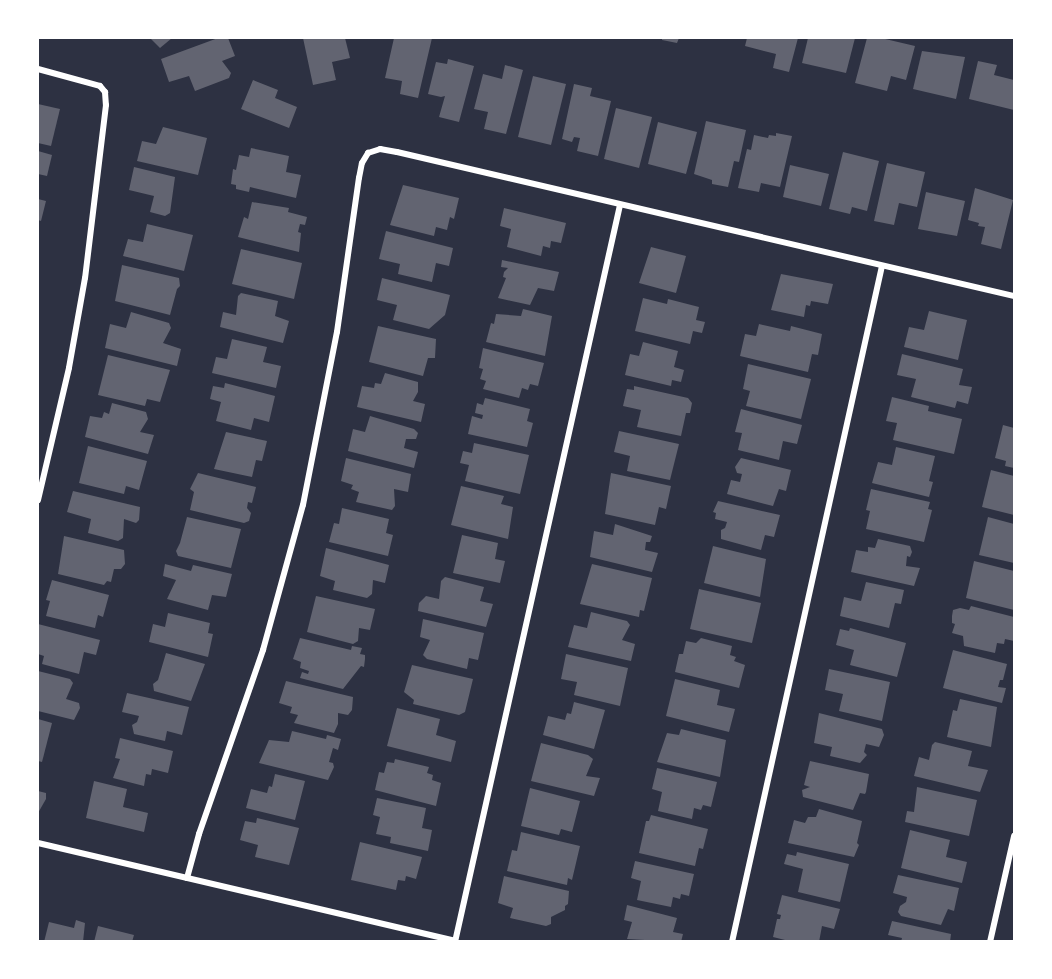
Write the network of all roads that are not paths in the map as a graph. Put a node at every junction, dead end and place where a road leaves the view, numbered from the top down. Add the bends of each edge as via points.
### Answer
1 (38, 69) edge
2 (620, 205) junction
3 (882, 266) junction
4 (1014, 296) edge
5 (38, 500) edge
6 (1014, 837) edge
7 (38, 843) edge
8 (187, 878) junction
9 (455, 941) edge
10 (732, 942) edge
11 (990, 942) edge

1 - 5 street via 90,81 105,92 105,124 85,278
2 - 3 street
2 - 8 street via 397,152 380,149 368,153 359,178 338,332 303,505 263,650
2 - 9 street
3 - 4 street
3 - 10 street
6 - 11 street
7 - 8 street
8 - 9 street

